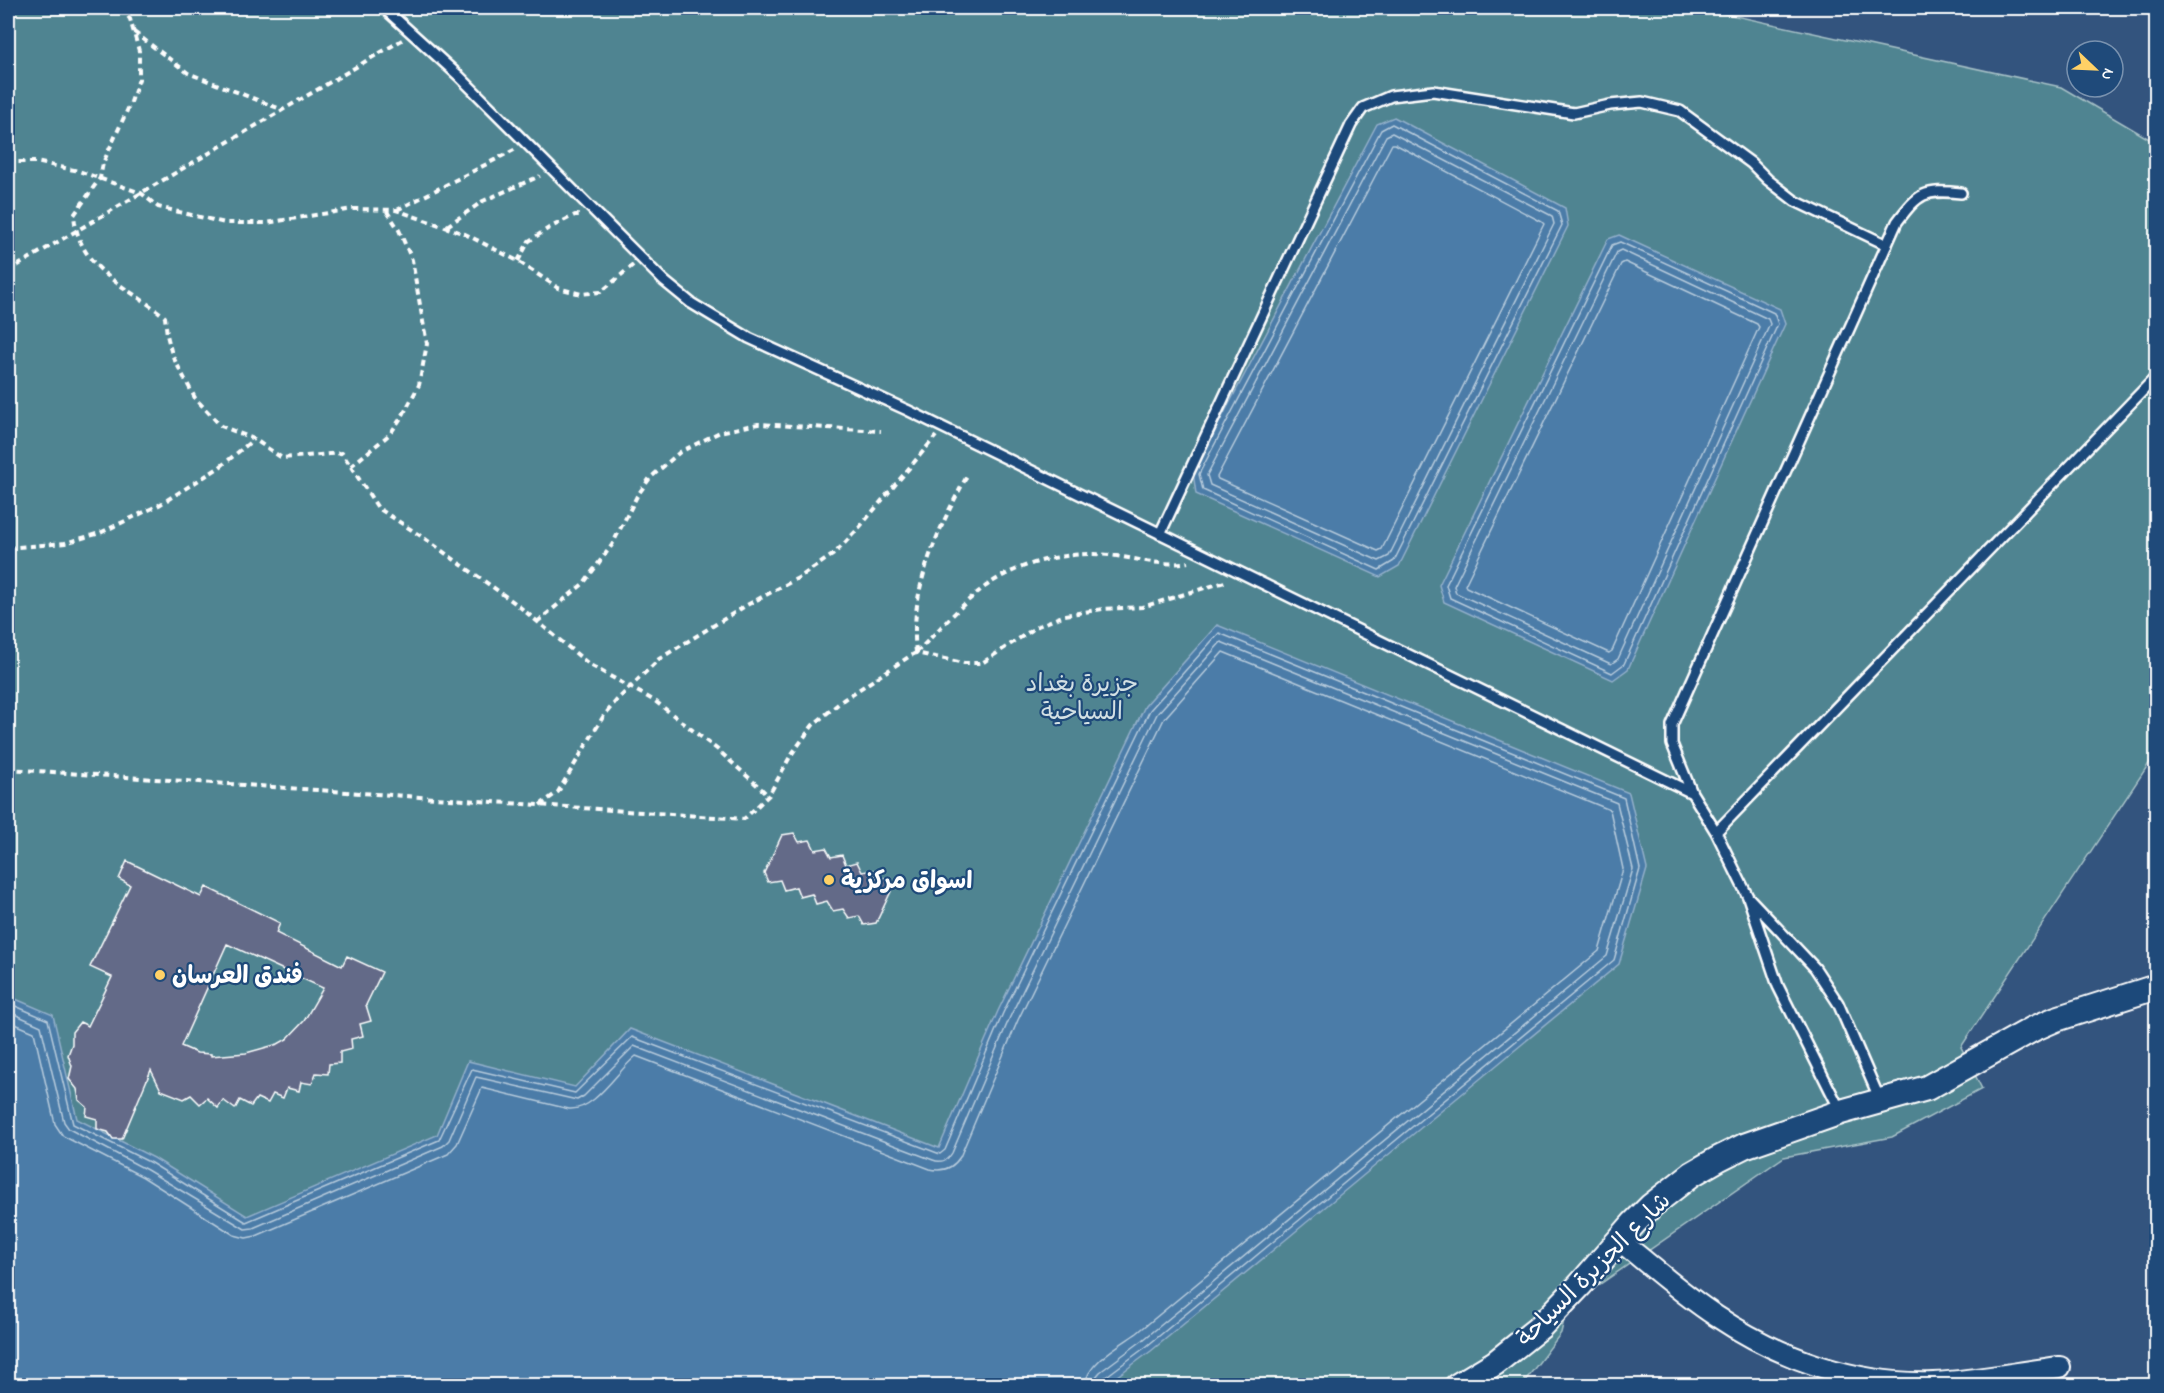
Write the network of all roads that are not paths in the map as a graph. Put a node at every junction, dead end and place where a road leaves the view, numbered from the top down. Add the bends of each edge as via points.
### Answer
1 (384, 8) edge
2 (1961, 193) dead end
3 (1887, 245) junction
4 (2157, 376) edge
5 (1161, 534) junction
6 (1692, 793) junction
7 (1716, 832) junction
8 (1748, 897) junction
9 (2157, 987) edge
10 (1880, 1100) junction
11 (1841, 1112) junction
12 (1619, 1240) junction
13 (2060, 1367) dead end
14 (1934, 1384) edge
15 (1457, 1386) edge

1 - 5 lane via 459,75 552,171 691,303 748,338 943,427
2 - 3 lane via 1940,190 1922,194 1897,222
3 - 5 lane via 1795,201 1680,111 1642,102 1574,113 1433,91 1391,96 1363,108 1351,125
3 - 6 lane via 1672,724 1672,744
4 - 7 lane
5 - 6 lane
6 - 7 lane
7 - 8 lane
8 - 10 lane via 1815,968 1838,1003
8 - 11 lane via 1778,986
9 - 10 street, شارع الجزيرة السياحة via 2056,1019 1927,1089
10 - 11 street, شارع الجزيرة السياحة
11 - 12 street, شارع الجزيرة السياحة via 1718,1159 1669,1191
12 - 14 street via 1717,1317 1790,1355 1862,1378
12 - 15 street, شارع الجزيرة السياحة via 1540,1326 1495,1363
13 - 14 street

